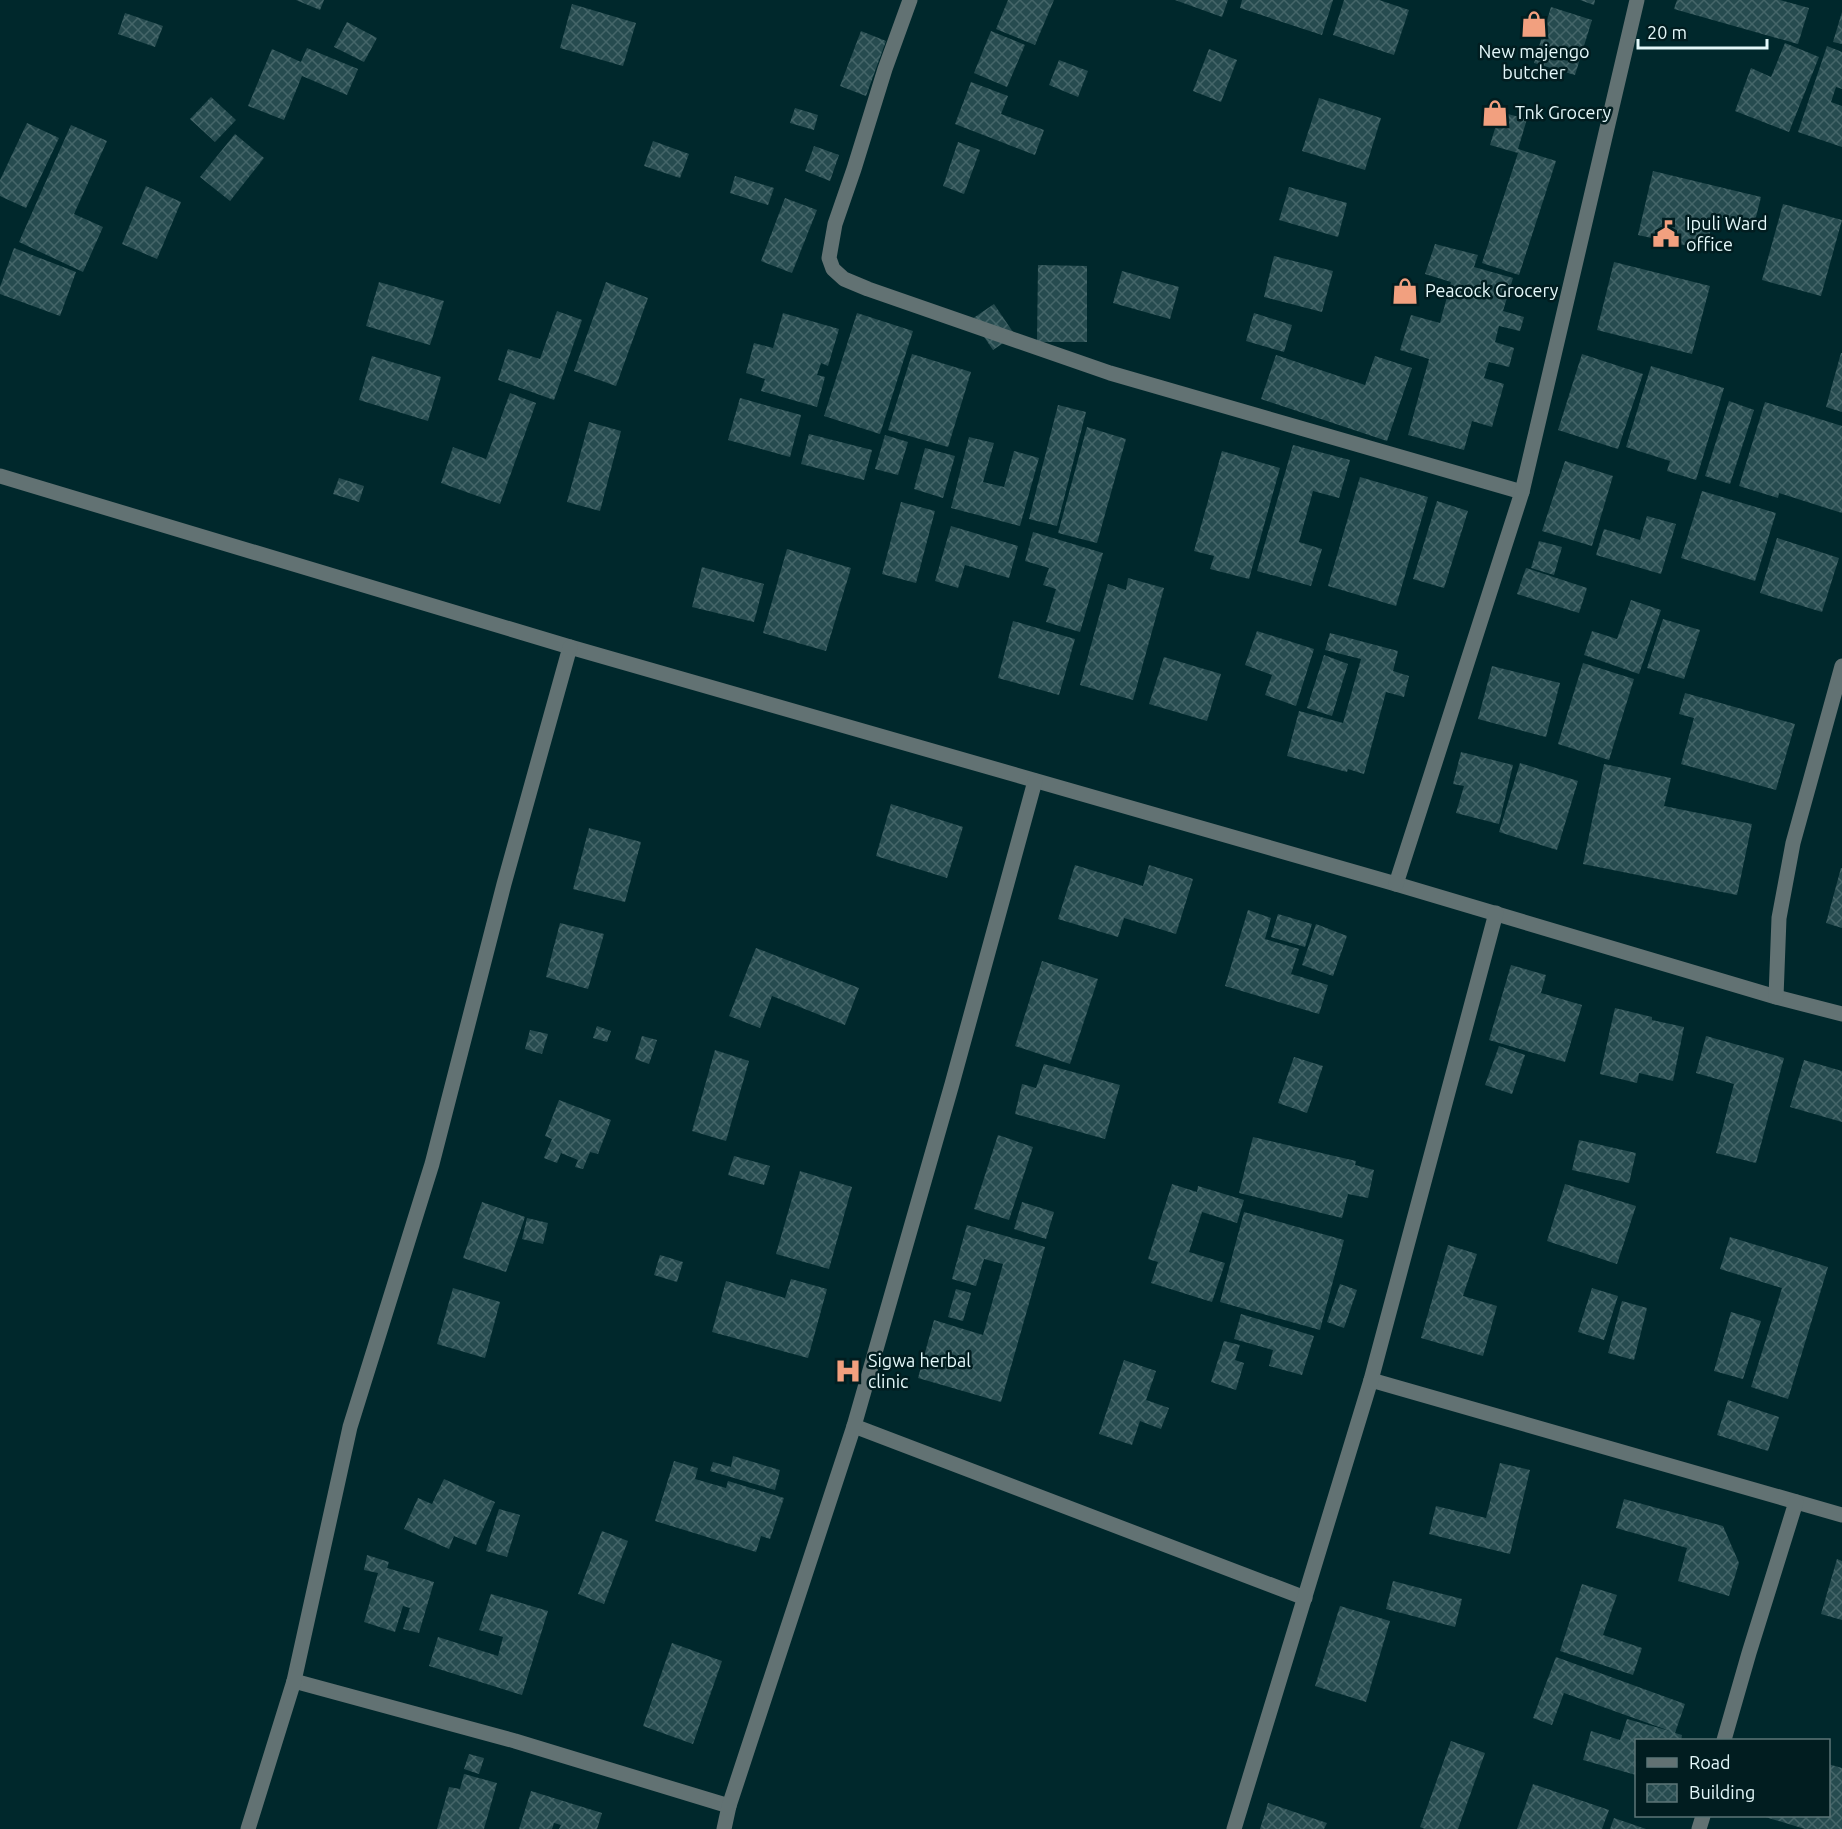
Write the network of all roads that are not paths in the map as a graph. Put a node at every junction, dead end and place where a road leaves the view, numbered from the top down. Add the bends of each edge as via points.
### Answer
1 (910, 0) edge
2 (1637, 0) edge
3 (0, 476) edge
4 (1522, 492) junction
5 (570, 647) junction
6 (1842, 666) edge
7 (1035, 781) junction
8 (1396, 884) junction
9 (1496, 913) junction
10 (1776, 997) junction
11 (1842, 1014) edge
12 (1371, 1380) junction
13 (854, 1426) junction
14 (1796, 1502) junction
15 (1842, 1515) edge
16 (1305, 1598) junction
17 (294, 1681) junction
18 (1724, 1739) edge
19 (729, 1806) junction
20 (248, 1829) edge
21 (724, 1829) edge
22 (1234, 1829) edge

1 - 4 street via 835,224 829,258 833,269 844,279 1110,373
2 - 4 street
3 - 5 street
4 - 8 street
5 - 7 street
5 - 17 street via 432,1164 350,1427
6 - 10 street via 1793,843 1779,918
7 - 8 street
7 - 13 street
8 - 9 street
9 - 10 street
9 - 12 street
10 - 11 street
12 - 14 street
12 - 16 street
13 - 16 street
13 - 19 street
14 - 15 street
14 - 18 street
16 - 22 street
17 - 19 street via 514,1741
17 - 20 street
19 - 21 street

